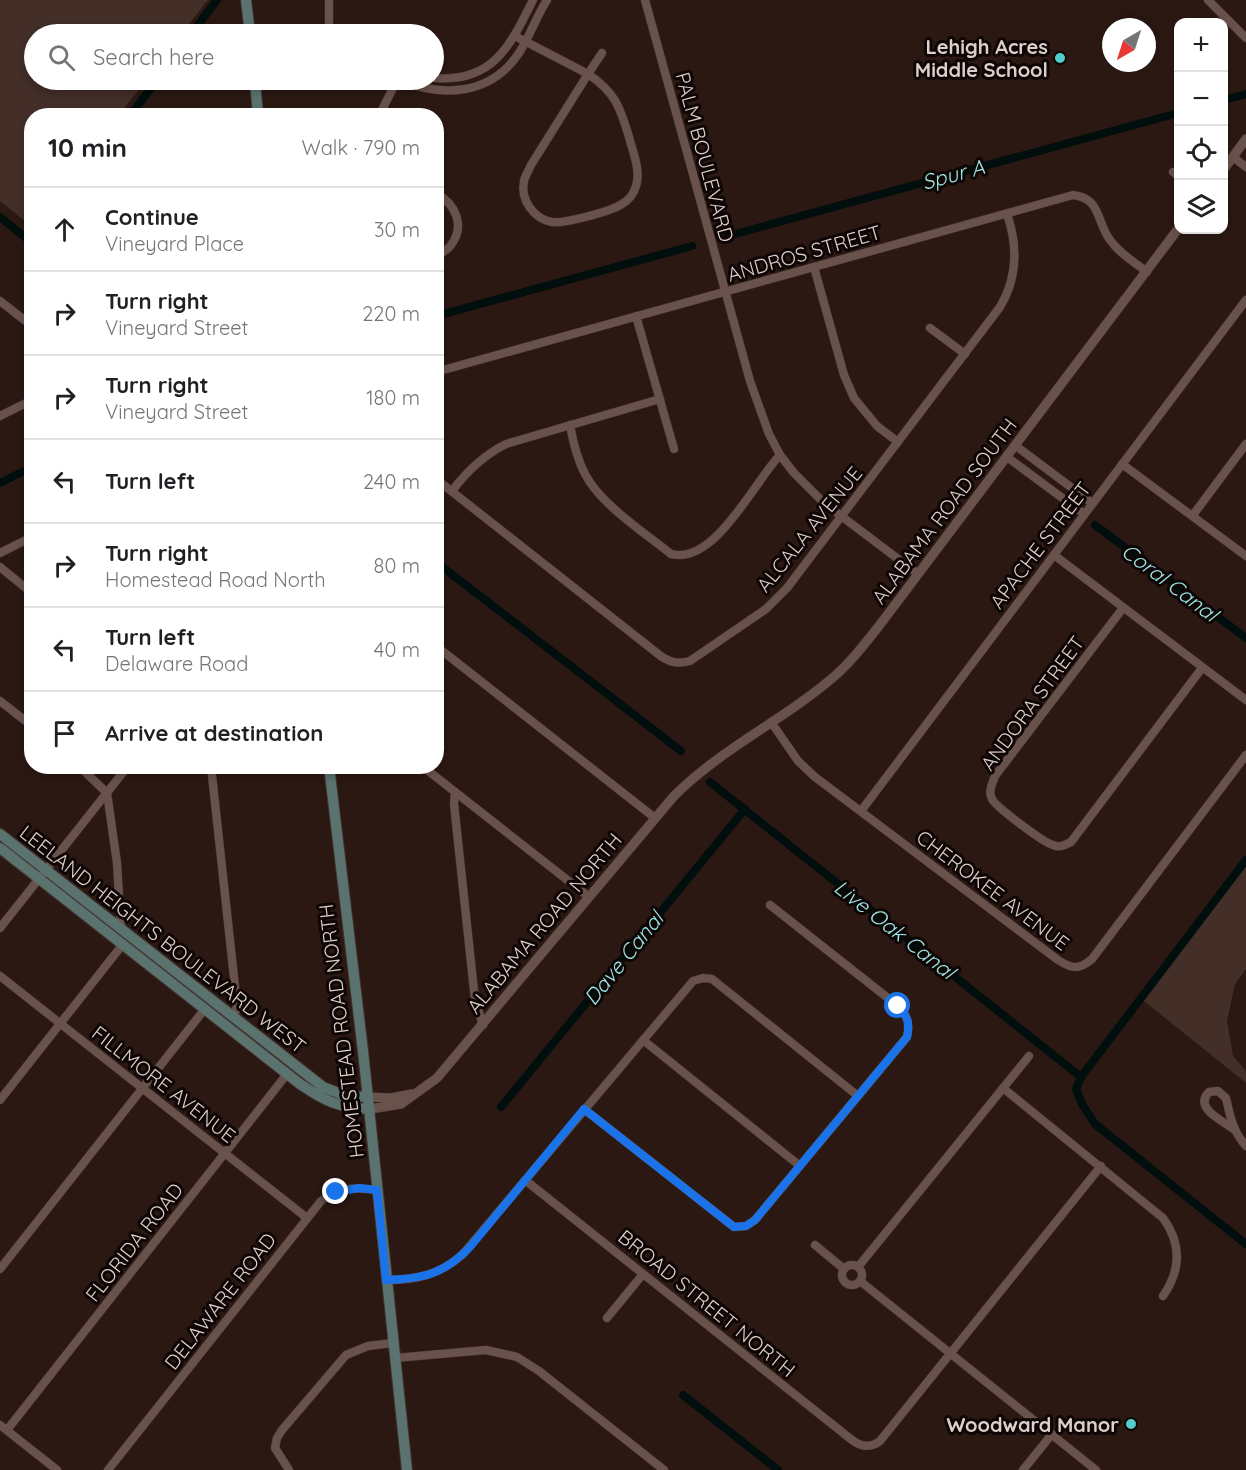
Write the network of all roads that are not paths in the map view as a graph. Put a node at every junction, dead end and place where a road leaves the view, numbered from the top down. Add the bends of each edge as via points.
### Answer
1 (246, 0) edge
2 (329, 0) edge
3 (533, 0) edge
4 (547, 0) edge
5 (645, 0) edge
6 (1208, 0) edge
7 (249, 24) edge
8 (329, 24) edge
9 (515, 36) junction
10 (1246, 38) edge
11 (525, 42) junction
12 (602, 53) dead end
13 (588, 74) junction
14 (444, 78) edge
15 (256, 90) edge
16 (393, 90) edge
17 (432, 90) edge
18 (257, 108) edge
19 (383, 108) edge
20 (1246, 140) edge
21 (1233, 157) junction
22 (1228, 164) edge
23 (1246, 167) edge
24 (444, 198) edge
25 (1007, 214) junction
26 (1175, 234) edge
27 (444, 251) edge
28 (814, 267) junction
29 (1147, 272) junction
30 (726, 292) junction
31 (1246, 300) edge
32 (0, 301) edge
33 (636, 316) junction
34 (24, 320) edge
35 (930, 328) dead end
36 (965, 354) junction
37 (444, 370) edge
38 (660, 399) junction
39 (24, 404) edge
40 (0, 416) edge
41 (570, 425) junction
42 (898, 442) junction
43 (1246, 444) edge
44 (1016, 446) junction
45 (674, 449) dead end
46 (780, 455) junction
47 (1007, 457) junction
48 (1122, 464) junction
49 (444, 485) edge
50 (452, 491) junction
51 (1092, 503) junction
52 (1084, 514) junction
53 (843, 516) junction
54 (1192, 516) junction
55 (24, 541) edge
56 (0, 554) edge
57 (1053, 555) junction
58 (1246, 556) edge
59 (0, 567) edge
60 (918, 574) junction
61 (24, 586) edge
62 (1123, 608) junction
63 (444, 652) edge
64 (1202, 668) junction
65 (1246, 700) edge
66 (0, 701) edge
67 (24, 720) edge
68 (771, 722) junction
69 (1246, 755) edge
70 (87, 774) edge
71 (122, 774) edge
72 (212, 774) edge
73 (330, 774) edge
74 (432, 774) edge
75 (697, 774) joint
76 (455, 792) junction
77 (107, 793) junction
78 (861, 811) junction
79 (656, 818) junction
80 (0, 834) edge
81 (0, 848) edge
82 (42, 874) junction
83 (589, 897) junction
84 (770, 905) dead end
85 (0, 928) edge
86 (121, 929) junction
87 (123, 945) junction
88 (0, 976) edge
89 (204, 1010) junction
90 (234, 1018) junction
91 (60, 1024) junction
92 (483, 1025) junction
93 (643, 1040) junction
94 (1029, 1056) dead end
95 (286, 1074) junction
96 (1003, 1088) junction
97 (143, 1089) junction
98 (858, 1096) junction
99 (0, 1100) edge
100 (369, 1103) junction
101 (584, 1109) junction
102 (1235, 1130) junction
103 (1246, 1146) edge
104 (225, 1153) junction
105 (800, 1166) junction
106 (1101, 1167) junction
107 (525, 1180) junction
108 (377, 1190) junction
109 (307, 1218) junction
110 (815, 1245) dead end
111 (858, 1267) junction
112 (0, 1269) edge
113 (844, 1269) junction
114 (643, 1274) junction
115 (386, 1280) junction
116 (860, 1281) junction
117 (1163, 1296) dead end
118 (607, 1318) dead end
119 (393, 1343) junction
120 (950, 1353) junction
121 (395, 1358) junction
122 (3, 1427) edge
123 (1052, 1434) junction
124 (57, 1470) edge
125 (108, 1470) edge
126 (289, 1470) edge
127 (407, 1470) edge
128 (664, 1470) edge
129 (1023, 1470) edge
130 (1096, 1470) edge

1 - 7 main road
2 - 8 street
3 - 9 street
4 - 11 street
5 - 30 street, PALM BOULEVARD
6 - 10 street
9 - 11 street
9 - 14 street via 498,58 482,70 460,78
11 - 13 street
11 - 17 street via 506,68 475,86
12 - 13 street
13 - 13 street via 615,98 638,177 635,189 618,207 570,221 552,222 530,209 523,190 524,180
15 - 18 main road
16 - 19 street
20 - 21 street
21 - 22 street
21 - 23 street
24 - 27 street via 458,218 458,228 451,246
25 - 28 street, ANDROS STREET
25 - 29 street, ANDROS STREET via 1073,195 1085,196 1093,203 1111,242
25 - 36 street, ALCALA AVENUE via 1016,256 1009,289
26 - 29 street, ALABAMA ROAD SOUTH
28 - 30 street, ANDROS STREET
28 - 42 street via 854,398
29 - 44 street, ALABAMA ROAD SOUTH
30 - 33 street, ANDROS STREET
30 - 46 street, PALM BOULEVARD via 758,408
31 - 48 street, APACHE STREET
32 - 34 street
33 - 37 street, ANDROS STREET
33 - 38 street
35 - 36 street
36 - 42 street, ALCALA AVENUE
38 - 41 street
38 - 45 street
39 - 40 street
41 - 46 street via 580,464 591,485 671,554 681,556 698,551 716,537
41 - 50 street via 495,449
42 - 53 street, ALCALA AVENUE
43 - 54 street
44 - 47 street, ALABAMA ROAD SOUTH
44 - 51 street
46 - 53 street, PALM BOULEVARD via 810,490
47 - 52 street
47 - 60 street, ALABAMA ROAD SOUTH
48 - 51 street, APACHE STREET
48 - 54 street
49 - 50 street, ALCALA AVENUE
50 - 53 street, ALCALA AVENUE via 662,657 681,664 699,656 766,609
51 - 52 street, APACHE STREET
52 - 57 street, APACHE STREET
53 - 60 street, PALM BOULEVARD
54 - 58 street
55 - 56 street
57 - 62 street
57 - 78 street, APACHE STREET
59 - 61 street
60 - 68 street, ALABAMA ROAD SOUTH via 848,664
62 - 64 street
62 - 64 street, ANDORA STREET via 995,777 990,788 992,799 1015,819 1052,845 1061,847 1071,842
63 - 79 street
64 - 65 street
66 - 67 street
68 - 75 street, ALABAMA ROAD SOUTH
68 - 78 street, CHEROKEE AVENUE via 806,769
69 - 78 street, CHEROKEE AVENUE via 1092,959 1075,968 1058,960
70 - 77 street
71 - 77 street
72 - 90 street via 237,1005
73 - 100 main road, HOMESTEAD ROAD NORTH
74 - 76 street
75 - 79 street, ALABAMA ROAD NORTH
76 - 83 street
76 - 92 street via 475,1000
77 - 82 street
77 - 86 street
79 - 83 street, ALABAMA ROAD NORTH
80 - 82 main road, LEELAND HEIGHTS BOULEVARD WEST
81 - 82 main road, LEELAND HEIGHTS BOULEVARD WEST
82 - 85 street
82 - 86 main road, LEELAND HEIGHTS BOULEVARD WEST
82 - 87 main road, LEELAND HEIGHTS BOULEVARD WEST
83 - 92 street, ALABAMA ROAD NORTH
84 - 98 street via 898,1006 910,1025 907,1037
86 - 90 main road, LEELAND HEIGHTS BOULEVARD WEST
87 - 89 main road, LEELAND HEIGHTS BOULEVARD WEST
87 - 91 street
88 - 91 street, FILLMORE AVENUE
89 - 95 main road, LEELAND HEIGHTS BOULEVARD WEST
89 - 97 street
90 - 100 main road, LEELAND HEIGHTS BOULEVARD WEST via 323,1087
91 - 97 street, FILLMORE AVENUE
91 - 99 street
92 - 100 street, ALABAMA ROAD NORTH via 440,1075 417,1094
93 - 98 street via 693,981 709,979
93 - 101 street
93 - 105 street
94 - 96 street
95 - 100 main road, LEELAND HEIGHTS BOULEVARD WEST via 336,1105 348,1108
95 - 104 street, FLORIDA ROAD
96 - 106 street
96 - 111 street
97 - 104 street, FILLMORE AVENUE
97 - 112 street
98 - 105 street
100 - 108 main road, HOMESTEAD ROAD NORTH
101 - 105 street via 734,1227 755,1220
101 - 107 street
102 - 102 street via 1226,1098 1218,1091 1209,1092 1204,1098 1206,1109
102 - 103 street
104 - 109 street, FILLMORE AVENUE
104 - 122 street, FLORIDA ROAD
106 - 117 street via 1151,1207 1171,1229 1177,1256 1173,1277
106 - 120 street
107 - 114 street, BROAD STREET NORTH
107 - 115 street via 454,1262 429,1275
108 - 109 street, DELAWARE ROAD via 359,1188 331,1193
108 - 115 main road, HOMESTEAD ROAD NORTH
109 - 125 street, DELAWARE ROAD
110 - 113 street
111 - 113 street
111 - 116 street via 862,1272
113 - 116 street via 845,1281
114 - 118 street
114 - 120 street, BROAD STREET NORTH via 856,1444 870,1446 880,1441
115 - 119 main road, HOMESTEAD ROAD NORTH
116 - 120 street
119 - 121 main road, HOMESTEAD ROAD NORTH
119 - 126 street via 368,1346 346,1355 282,1430 275,1448
120 - 123 street
121 - 127 main road, HOMESTEAD ROAD NORTH
121 - 128 street via 486,1350 517,1357
122 - 124 street
123 - 129 street
123 - 130 street

